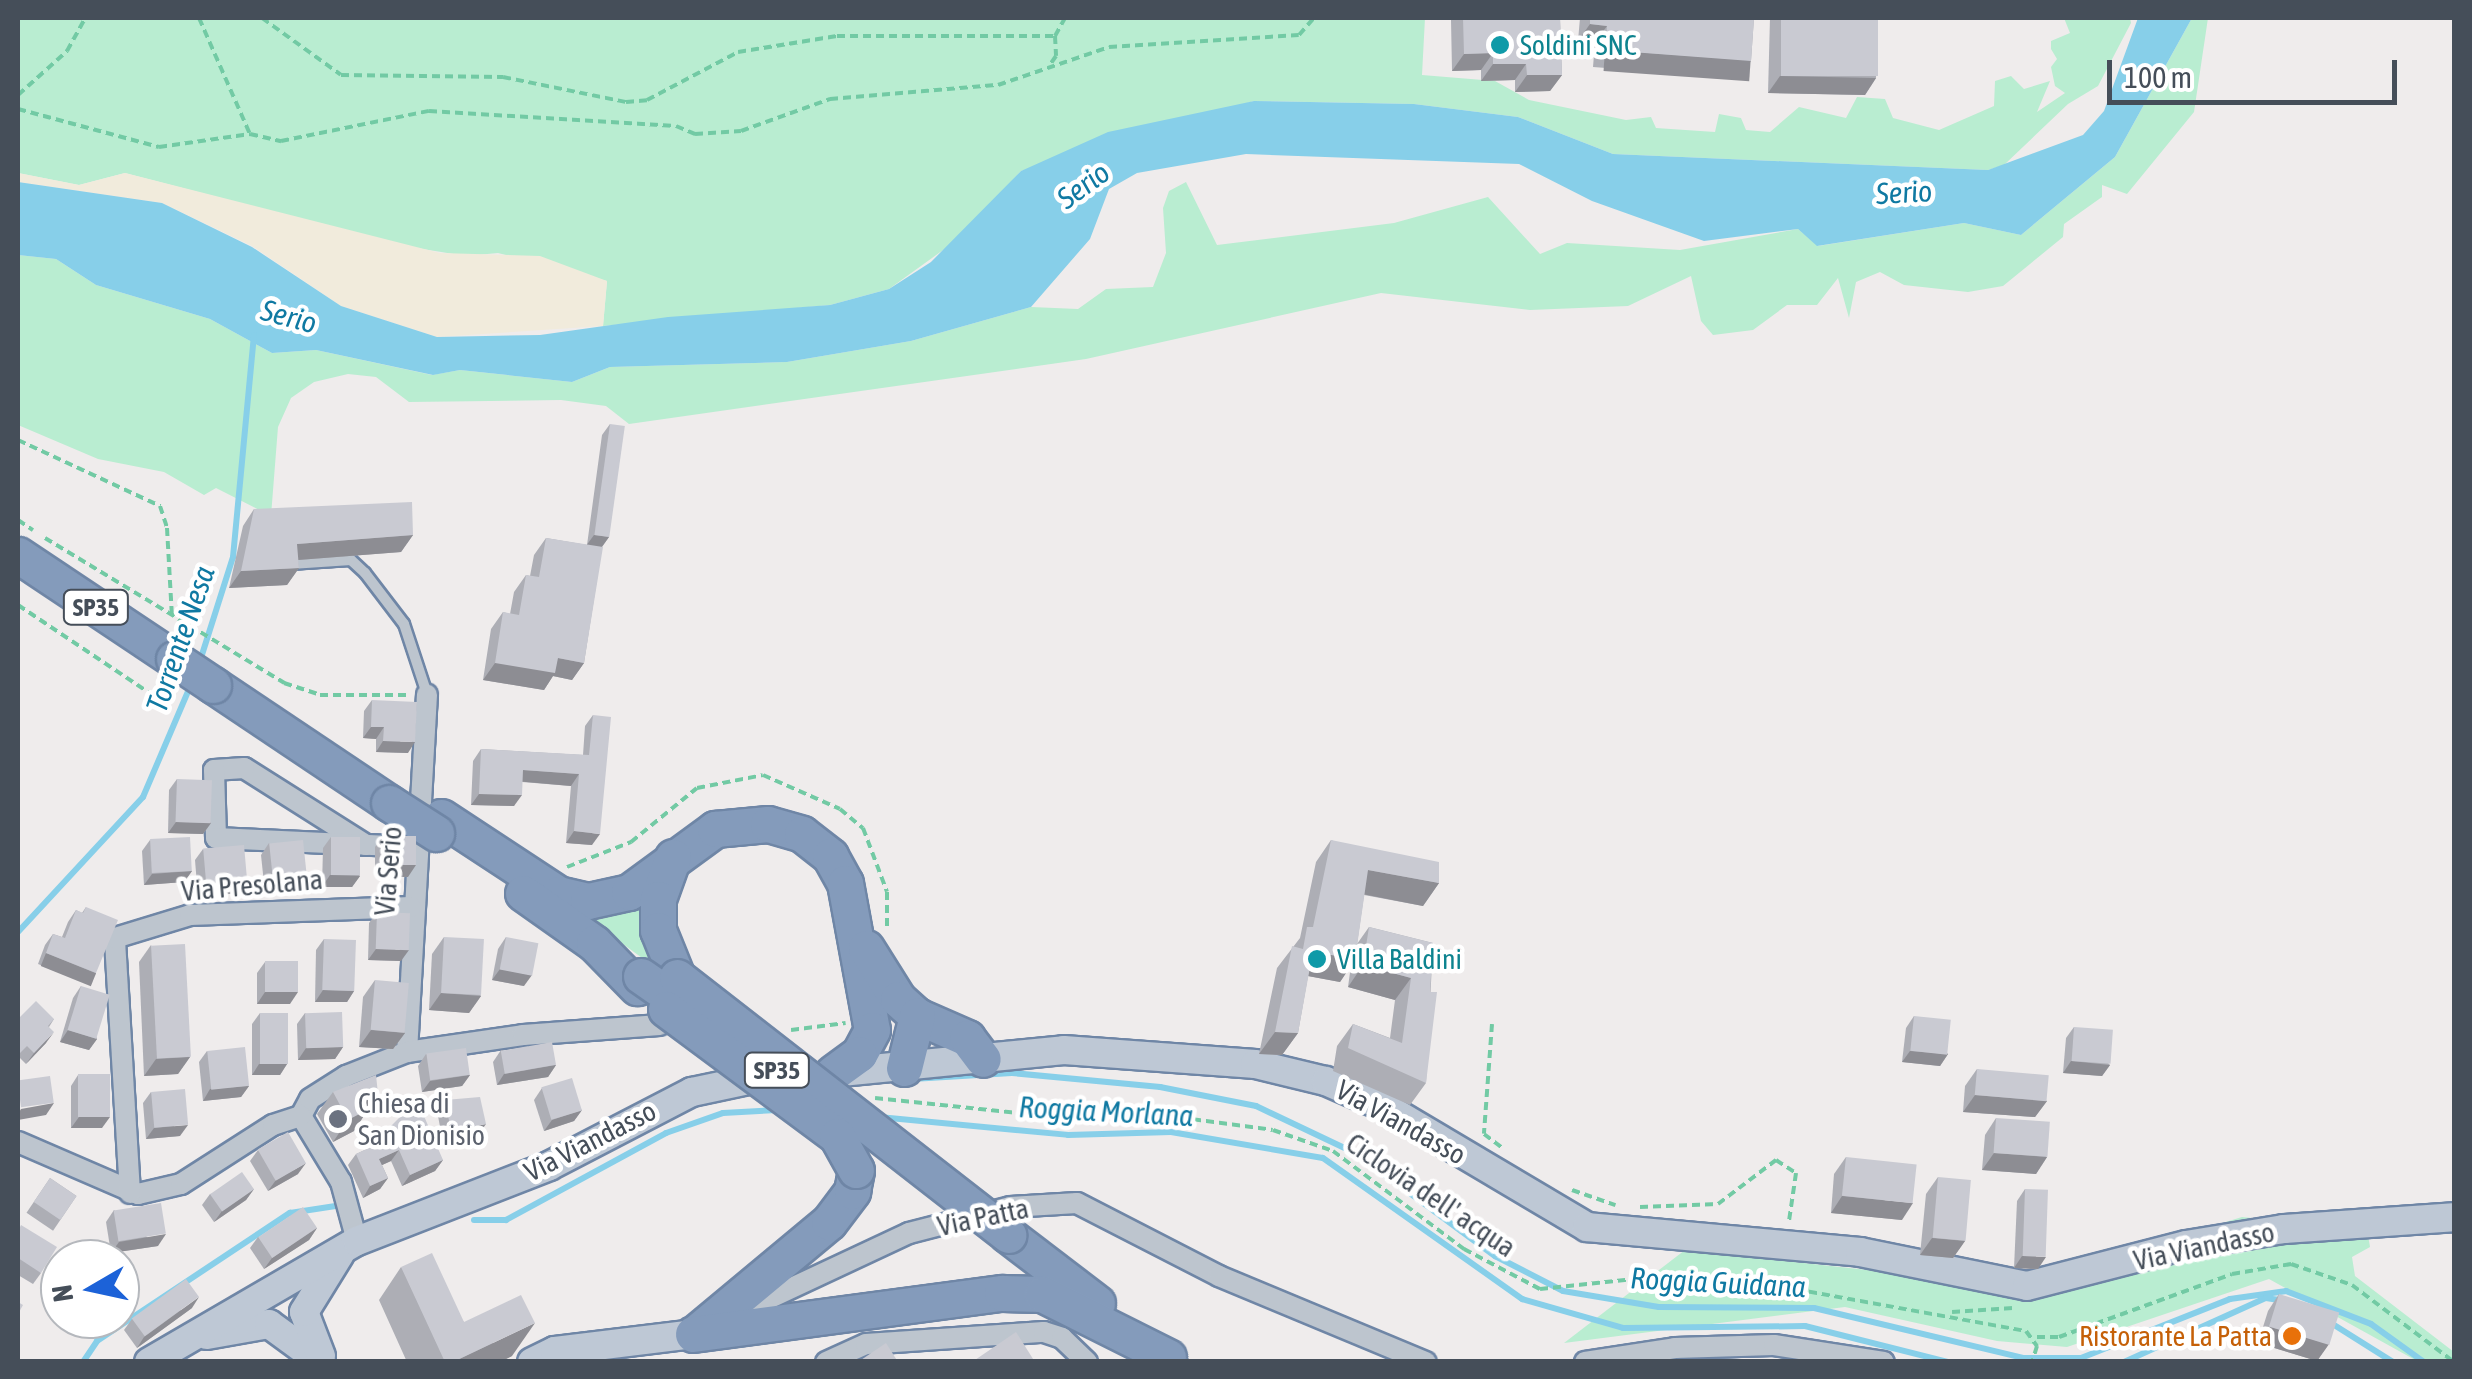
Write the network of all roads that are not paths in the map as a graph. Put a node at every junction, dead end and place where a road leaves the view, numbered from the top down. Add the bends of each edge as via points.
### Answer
1 (18, 555) edge
2 (291, 564) edge
3 (427, 696) joint
4 (431, 832) junction
5 (366, 844) junction
6 (674, 856) junction
7 (412, 907) junction
8 (871, 931) junction
9 (639, 982) junction
10 (916, 1016) junction
11 (660, 1026) dead end
12 (872, 1030) junction
13 (408, 1052) junction
14 (983, 1059) junction
15 (904, 1068) junction
16 (832, 1073) junction
17 (301, 1116) junction
18 (18, 1142) edge
19 (912, 1164) junction
20 (130, 1192) junction
21 (2454, 1217) edge
22 (357, 1240) junction
23 (274, 1283) junction
24 (297, 1323) junction
25 (693, 1334) junction
26 (152, 1359) edge
27 (1171, 1359) edge
28 (323, 1362) edge
29 (532, 1362) edge
30 (826, 1362) edge
31 (1087, 1362) edge
32 (1426, 1362) edge
33 (1585, 1362) edge
34 (1884, 1362) edge

1 - 4 highway, SP35, bridge via 302,743 392,794
2 - 3 lane via 350,560 377,584 412,642
3 - 4 street, Via Serio
4 - 5 street
4 - 6 highway via 558,894 588,901 629,892
4 - 7 street, Via Serio
4 - 9 highway, SP35 via 594,943
5 - 5 street via 216,838 214,770 244,768
6 - 8 highway via 715,828 740,823 802,834 830,856
6 - 19 highway, bridge via 658,899 658,930 678,977
7 - 13 street, Via Serio
7 - 20 street, Via Presolana via 190,915 116,938
8 - 10 highway via 873,964
8 - 12 highway
9 - 19 highway, SP35, bridge
9 - 25 highway, bridge via 837,1136 856,1170 852,1192 829,1222
10 - 14 highway via 966,1038
10 - 15 highway
11 - 13 street via 523,1034
12 - 15 highway
12 - 16 highway via 859,1054
13 - 17 street via 346,1076 310,1098
14 - 15 street, Via Viandasso
14 - 21 street, Via Viandasso via 1094,1050 1256,1064 1326,1081 1385,1108 1586,1228 1860,1252 2028,1286 2186,1245 2284,1228
15 - 16 street, Via Viandasso
16 - 22 street, Via Viandasso via 756,1078 692,1092 549,1166
17 - 20 street via 290,1115 181,1184
17 - 22 street via 340,1182
18 - 20 street
19 - 27 highway, SP35, bridge
22 - 23 street, Via Viandasso
22 - 24 street via 325,1270
23 - 24 street
23 - 26 street, Via Viandasso
24 - 26 street via 245,1323
24 - 28 street
25 - 27 highway via 1002,1293 1042,1294
25 - 29 street, Via Patta via 554,1351
25 - 32 street, Via Patta via 909,1233 1010,1207 1077,1203 1219,1276
30 - 31 street via 866,1344 1044,1332 1062,1338
33 - 34 street via 1675,1348 1774,1345

